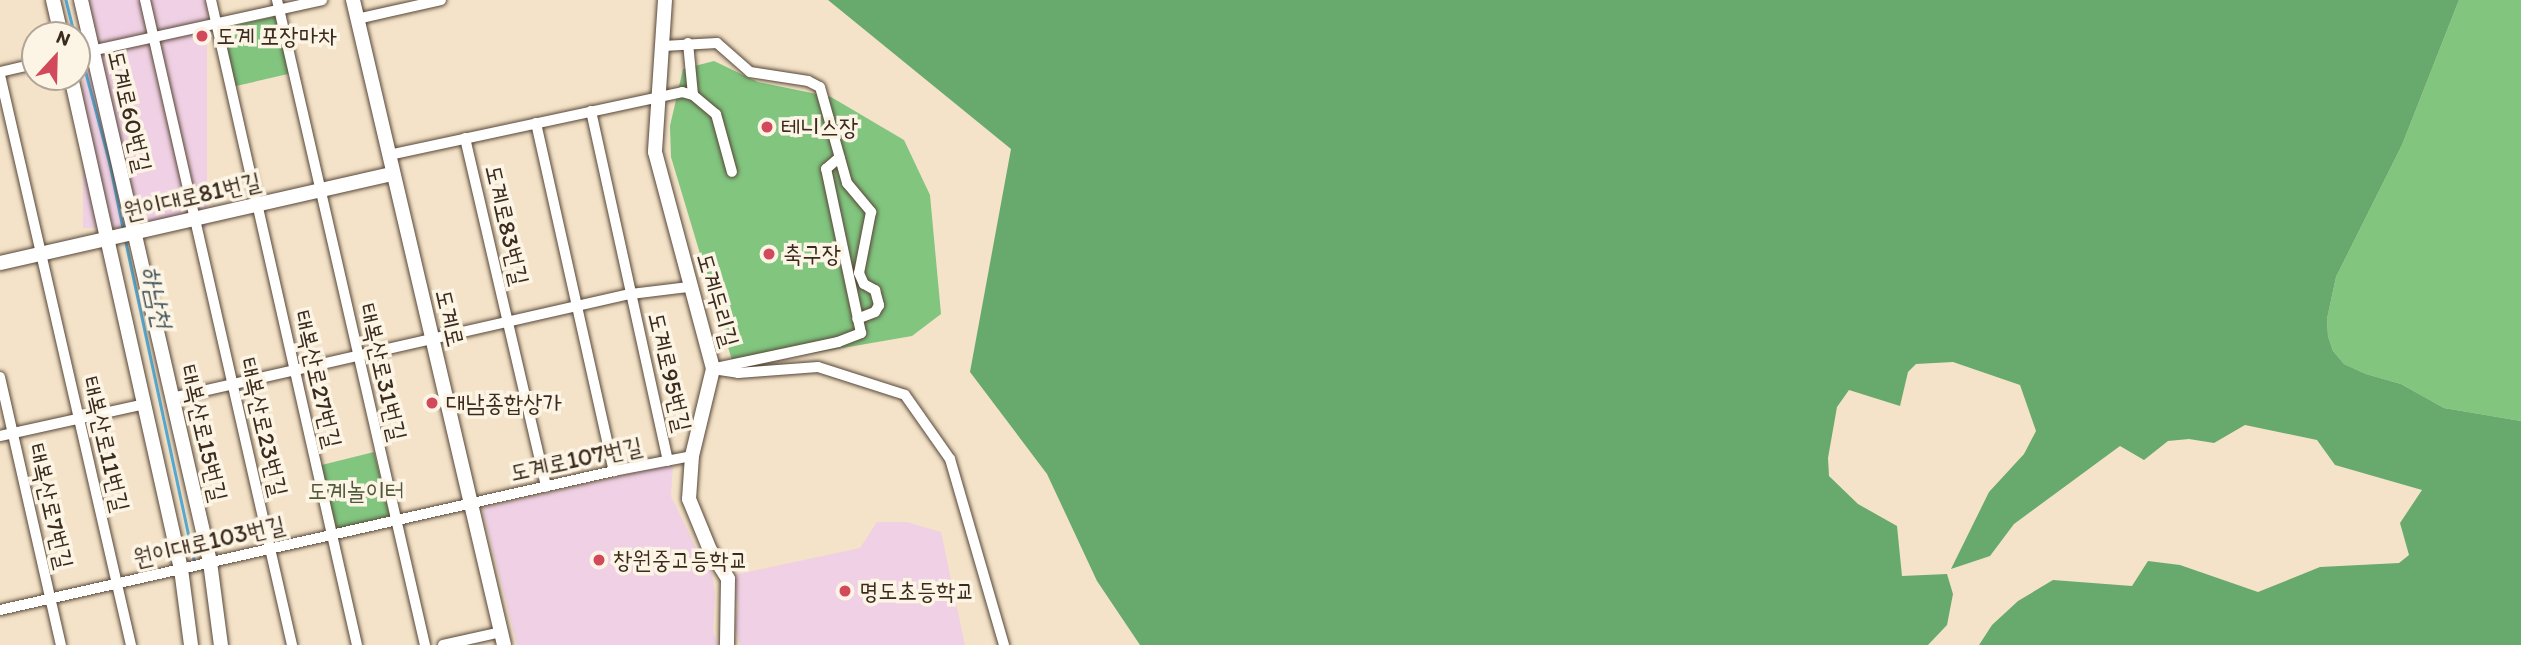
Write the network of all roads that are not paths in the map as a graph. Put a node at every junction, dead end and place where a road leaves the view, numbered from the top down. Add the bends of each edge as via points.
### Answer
1 (53, 0) edge
2 (81, 0) edge
3 (145, 0) edge
4 (211, 0) edge
5 (322, 0) edge
6 (353, 0) edge
7 (441, 0) edge
8 (665, 0) edge
9 (278, 4) edge
10 (357, 19) junction
11 (58, 21) edge
12 (83, 21) edge
13 (216, 24) junction
14 (154, 38) junction
15 (688, 43) junction
16 (663, 46) junction
17 (91, 51) edge
18 (21, 68) edge
19 (91, 72) edge
20 (0, 74) edge
21 (74, 91) edge
22 (693, 95) junction
23 (658, 99) junction
24 (591, 111) junction
25 (536, 123) junction
26 (465, 138) junction
27 (389, 155) junction
28 (840, 157) junction
29 (732, 172) dead end
30 (393, 174) junction
31 (320, 191) junction
32 (257, 205) junction
33 (195, 219) junction
34 (132, 233) junction
35 (111, 237) junction
36 (41, 253) junction
37 (0, 263) edge
38 (689, 287) junction
39 (631, 293) junction
40 (577, 306) junction
41 (857, 319) junction
42 (507, 322) junction
43 (432, 340) junction
44 (358, 355) junction
45 (713, 369) junction
46 (295, 370) junction
47 (0, 377) edge
48 (233, 384) junction
49 (172, 398) junction
50 (145, 404) junction
51 (79, 419) junction
52 (13, 433) junction
53 (0, 436) edge
54 (692, 456) junction
55 (668, 461) junction
56 (614, 471) junction
57 (546, 487) junction
58 (469, 505) junction
59 (396, 521) junction
60 (332, 535) junction
61 (270, 549) junction
62 (210, 562) junction
63 (181, 569) junction
64 (117, 583) junction
65 (50, 598) junction
66 (0, 610) edge
67 (502, 639) edge
68 (61, 645) edge
69 (131, 645) edge
70 (191, 645) edge
71 (221, 645) edge
72 (292, 645) edge
73 (357, 645) edge
74 (425, 645) edge
75 (443, 645) edge
76 (727, 645) edge
77 (1004, 645) edge

1 - 11 street
2 - 12 street, 도계로60번길
3 - 14 street, 도계로60번길
4 - 13 street
5 - 9 street
6 - 10 street, 도계로
7 - 10 street
8 - 16 street, 도계두리길
9 - 13 street
9 - 31 street, 태복산로31번길
10 - 27 street, 도계로
13 - 14 street
13 - 32 street, 태복산로27번길
14 - 17 street
14 - 33 street, 도계로60번길
15 - 16 street
15 - 22 street
15 - 28 street via 717,43 750,72 820,87
16 - 23 street, 도계두리길
18 - 20 street
19 - 34 street, 도계로60번길
20 - 36 street, 태복산로11번길
21 - 35 street
22 - 23 street, 도계로83번길 via 682,92
22 - 29 street via 716,114
23 - 24 street, 도계로83번길
23 - 38 street, 도계두리길 via 655,152
24 - 25 street, 도계로83번길
24 - 39 street
25 - 26 street, 도계로83번길
25 - 40 street, 도계로83번길
26 - 27 street, 도계로83번길
26 - 42 street, 도계로83번길
27 - 30 street, 도계로
28 - 41 street via 826,169
28 - 41 street via 847,183 870,212 859,273 864,284 875,290 879,305 875,312
30 - 31 street, 원이대로81번길
30 - 43 street, 도계로
31 - 32 street, 원이대로81번길
31 - 44 street, 태복산로31번길
32 - 33 street, 원이대로81번길
32 - 46 street, 태복산로27번길
33 - 34 street, 원이대로81번길
33 - 48 street, 태복산로23번길
34 - 35 street, 원이대로81번길
34 - 49 street, 태복산로15번길
35 - 36 street, 원이대로81번길
35 - 50 street
36 - 37 street, 원이대로81번길
36 - 51 street, 태복산로11번길
38 - 39 street, 도계로95번길
38 - 45 street, 도계두리길
39 - 40 street, 도계로95번길
39 - 55 street, 도계로95번길
40 - 42 street, 도계로95번길
40 - 56 street
41 - 45 street via 861,333 838,342
42 - 43 street, 도계로95번길
42 - 57 street
43 - 44 street, 도계로95번길
43 - 58 street, 도계로
44 - 46 street, 도계로95번길
44 - 59 street, 태복산로31번길
45 - 54 street, 도계두리길
45 - 77 street via 738,373 818,367 905,394 950,459
46 - 48 street, 도계로95번길
46 - 60 street, 태복산로27번길
47 - 52 street, 태복산로7번길
48 - 49 street, 도계로95번길
48 - 61 street, 태복산로23번길
49 - 62 street, 태복산로15번길
50 - 51 street
50 - 63 street
51 - 52 street
51 - 64 street, 태복산로11번길
52 - 53 street
52 - 65 street, 태복산로7번길
54 - 55 street, 도계로107번길
54 - 76 street, 도계두리길 via 689,499 705,542 728,579
55 - 56 street, 도계로107번길
56 - 57 street, 도계로107번길
57 - 58 street, 도계로107번길
58 - 59 street, 원이대로103번길
58 - 67 street, 도계로
59 - 60 street, 원이대로103번길
59 - 74 street, 태복산로31번길
60 - 61 street, 원이대로103번길
60 - 73 street, 태복산로27번길
61 - 62 street, 원이대로103번길
61 - 72 street, 태복산로23번길
62 - 63 street, 원이대로103번길
62 - 71 street, 태복산로15번길
63 - 64 street, 원이대로103번길
63 - 70 street
64 - 65 street, 원이대로103번길
64 - 69 street, 태복산로11번길
65 - 66 street, 원이대로103번길
65 - 68 street, 태복산로7번길
67 - 75 street

